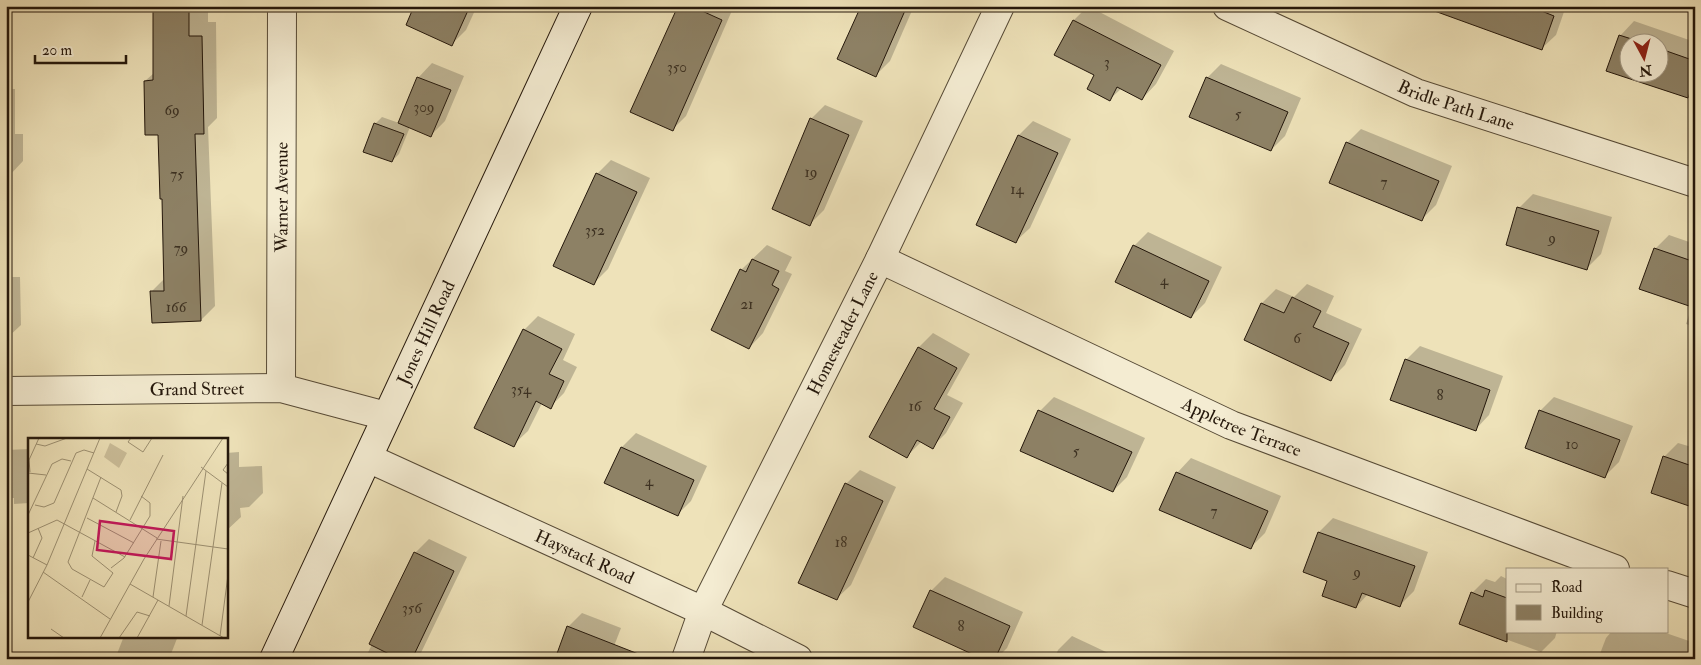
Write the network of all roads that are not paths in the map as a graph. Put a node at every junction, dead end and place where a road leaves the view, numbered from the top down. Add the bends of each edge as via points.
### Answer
1 (282, 6) edge
2 (578, 6) edge
3 (1000, 6) edge
4 (1227, 6) edge
5 (1695, 183) edge
6 (880, 259) junction
7 (281, 388) junction
8 (6, 391) edge
9 (386, 416) junction
10 (368, 458) junction
11 (1612, 568) edge
12 (1668, 585) edge
13 (1695, 594) edge
14 (704, 611) junction
15 (274, 659) edge
16 (686, 659) edge
17 (798, 659) edge

1 - 7 street, Warner Avenue
2 - 9 street, Jones Hill Road
3 - 6 street, Homesteader Lane
4 - 5 street, Bridle Path Lane via 1416,92
6 - 11 street, Appletree Terrace via 1231,425
6 - 14 street, Homesteader Lane
7 - 8 street, Grand Street
7 - 9 street, Grand Street
9 - 10 street, Jones Hill Road
10 - 14 street, Haystack Road
10 - 15 street, Jones Hill Road
12 - 13 street
14 - 16 street, Homesteader Lane
14 - 17 street, Haystack Road

